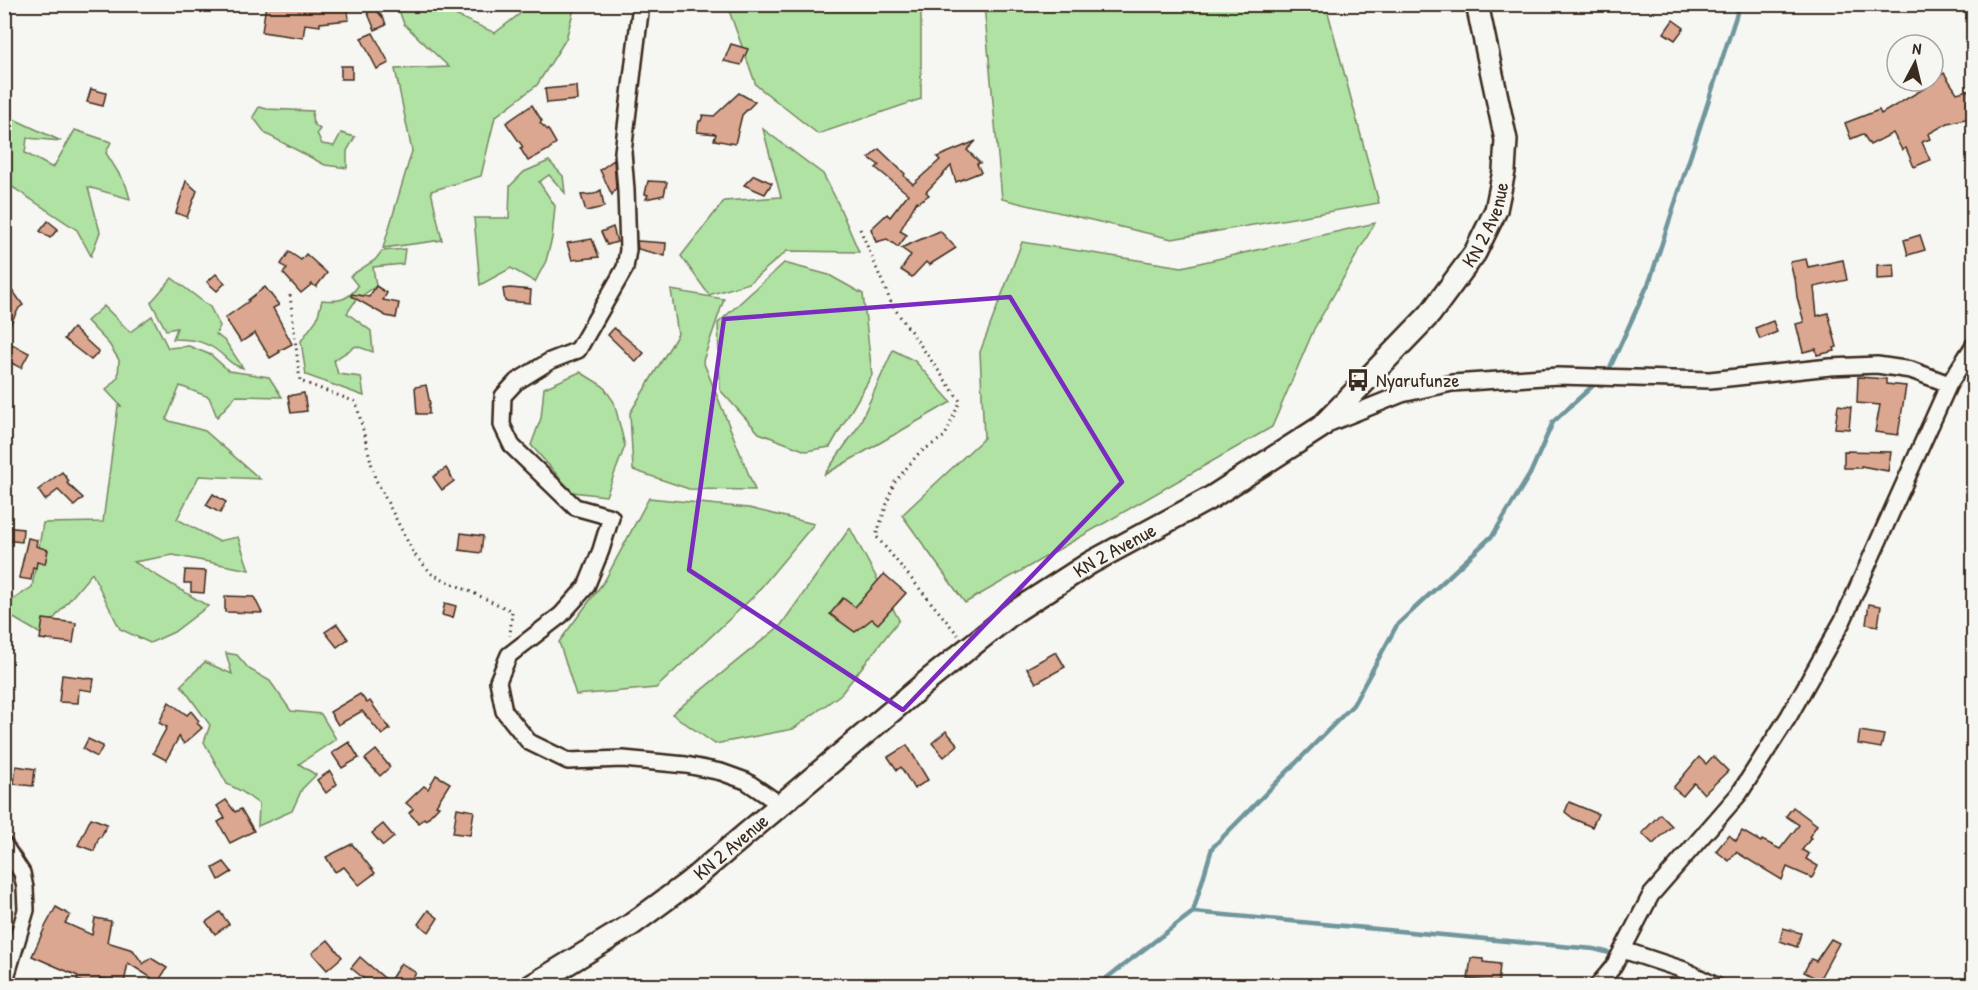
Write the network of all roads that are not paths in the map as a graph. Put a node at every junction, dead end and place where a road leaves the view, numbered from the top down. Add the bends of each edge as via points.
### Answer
1 (641, 4) edge
2 (1478, 4) edge
3 (1974, 345) edge
4 (1949, 384) junction
5 (1321, 427) junction
6 (781, 805) junction
7 (4, 845) edge
8 (1623, 950) junction
9 (4, 984) edge
10 (531, 986) edge
11 (1597, 986) edge
12 (1716, 986) edge

1 - 6 street via 623,152 628,250 625,268 578,350 550,361 516,382 503,396 502,424 512,446 575,507 611,517 586,587 561,615 509,655 498,681 504,711 529,742 568,761 623,759 721,772 746,781
2 - 5 main road, KN 2 Avenue via 1506,140 1496,210 1475,253 1430,314
3 - 4 street
4 - 5 street via 1911,370 1877,365 1710,380 1546,377 1452,383 1402,394
4 - 8 street via 1843,620 1794,706 1739,794 1651,895
5 - 6 main road, KN 2 Avenue via 1212,497 1090,563 1014,612
6 - 10 main road, KN 2 Avenue via 631,925
7 - 9 street via 22,873 26,910
8 - 11 street
8 - 12 street via 1684,970

